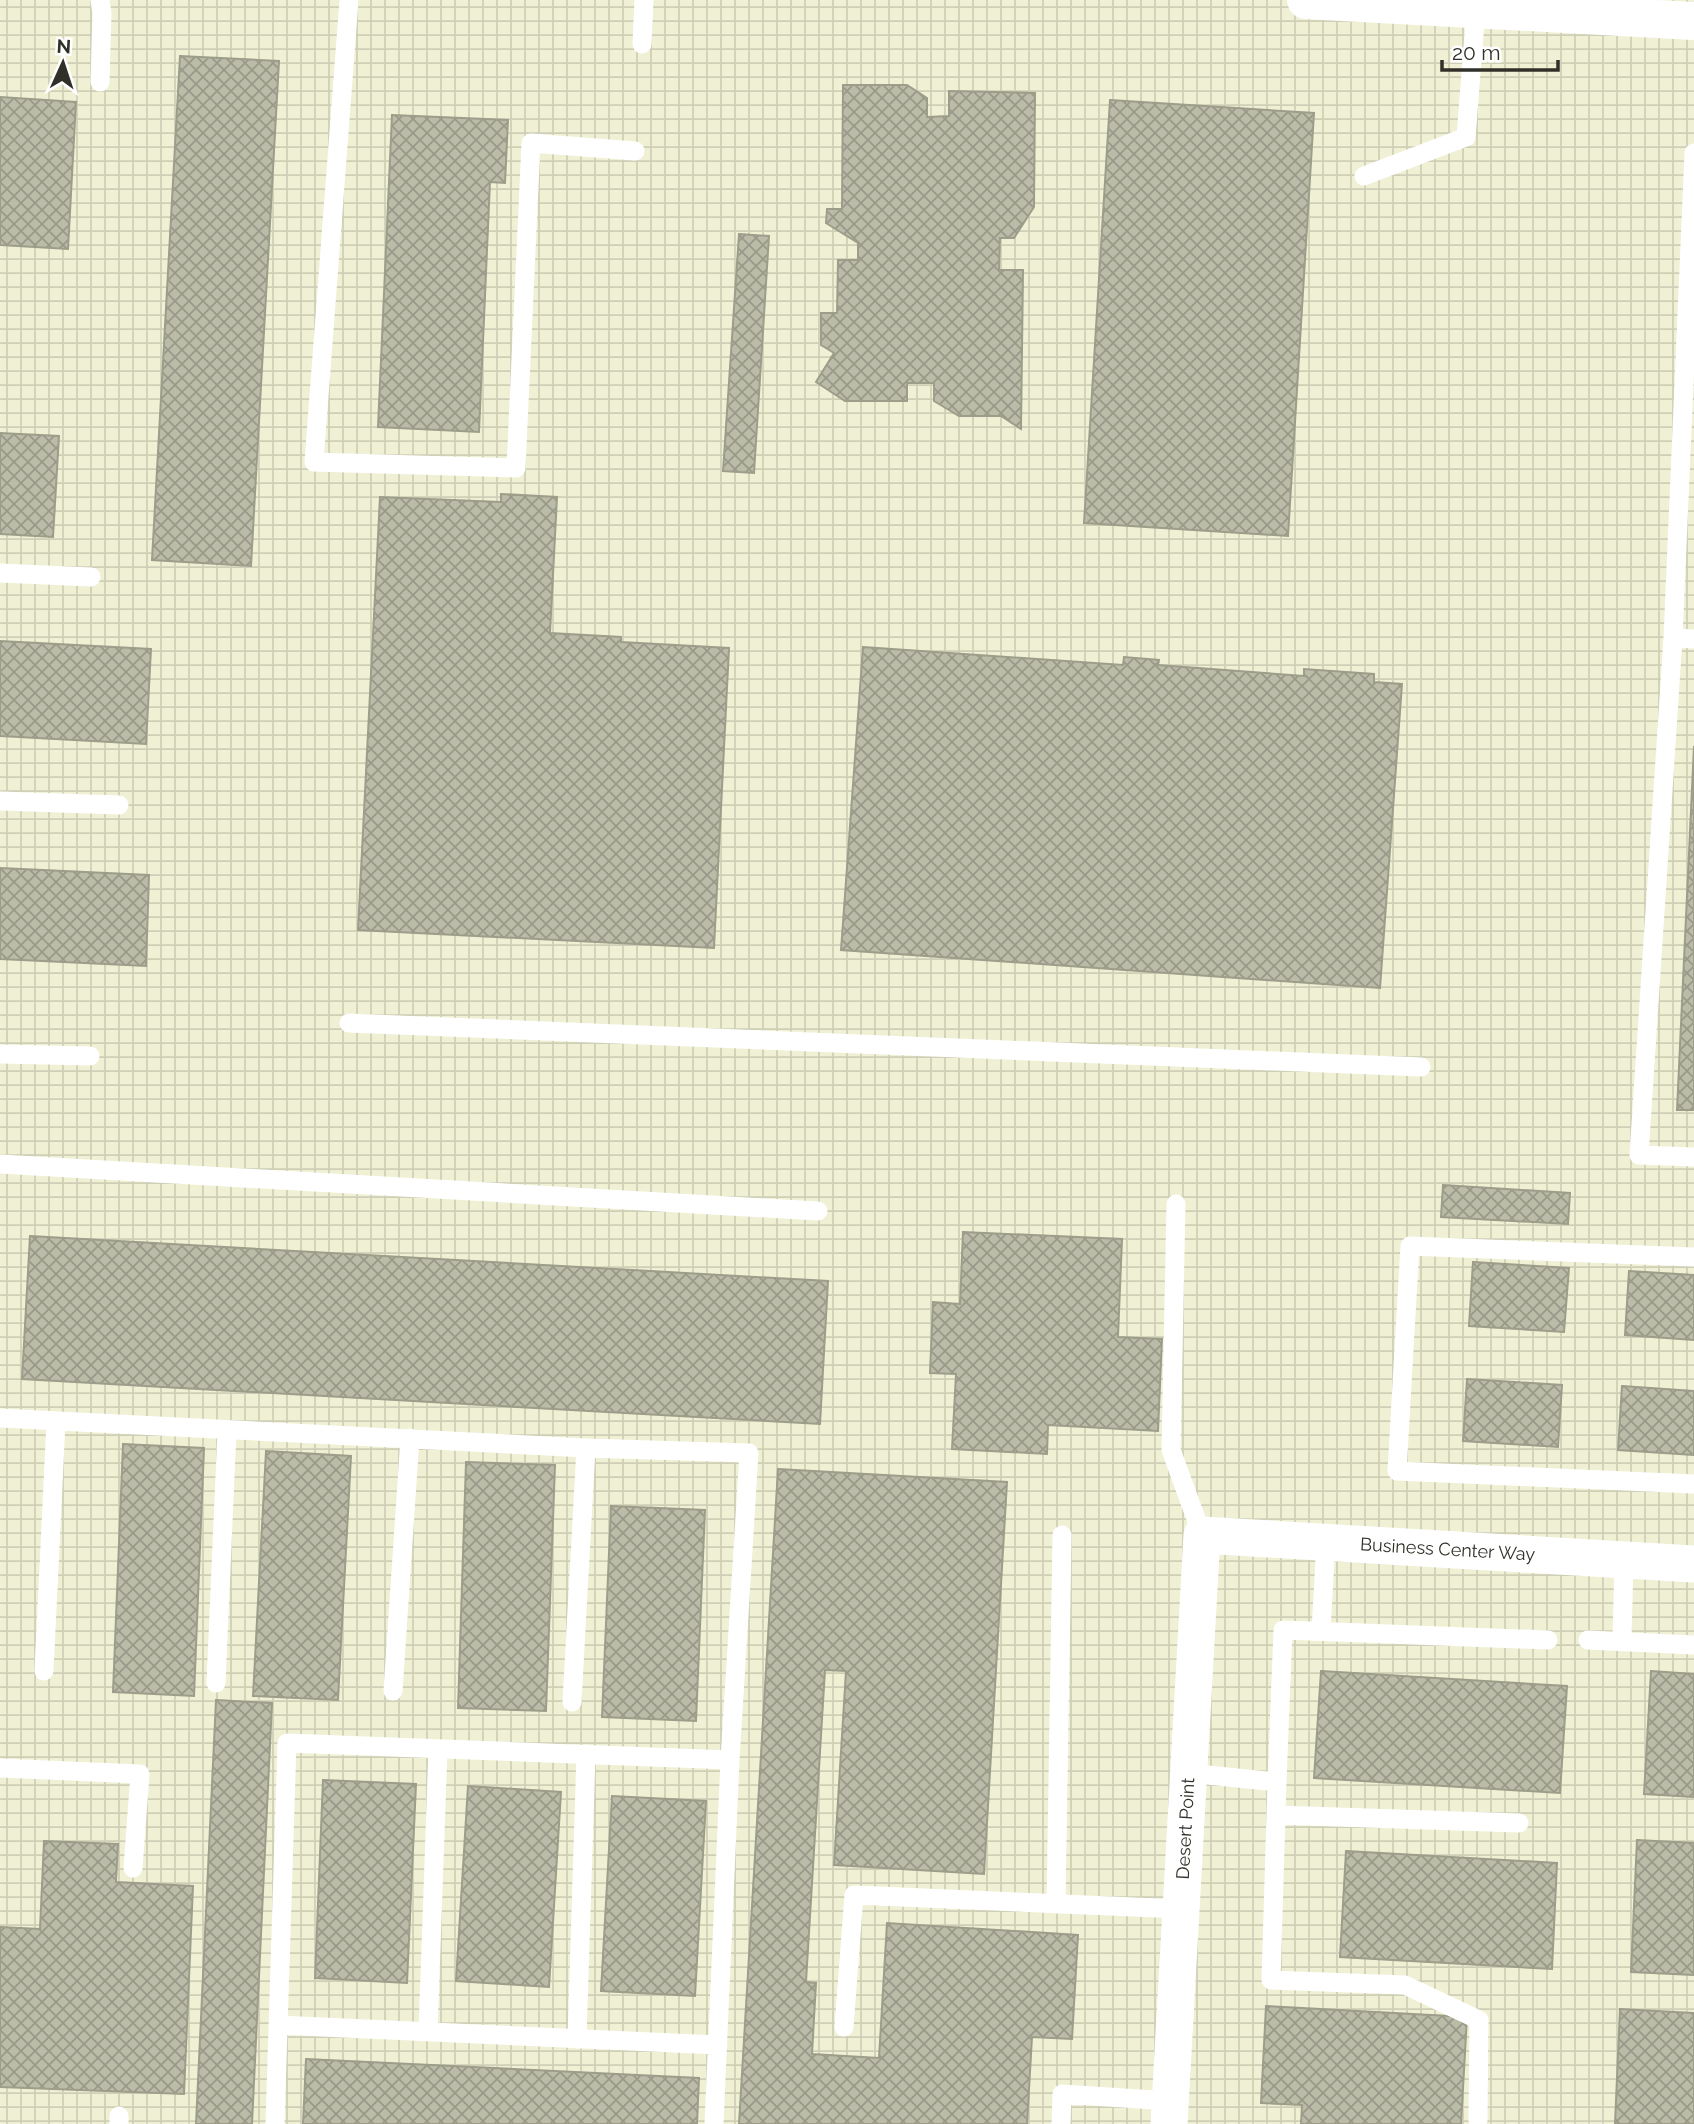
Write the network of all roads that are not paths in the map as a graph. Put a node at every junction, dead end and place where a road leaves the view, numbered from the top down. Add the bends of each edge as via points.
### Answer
1 (100, 0) edge
2 (349, 0) edge
3 (644, 0) edge
4 (1306, 0) edge
5 (1463, 6) edge
6 (1640, 9) edge
7 (1694, 21) edge
8 (642, 44) dead end
9 (100, 82) dead end
10 (635, 151) dead end
11 (1694, 153) edge
12 (1364, 176) dead end
13 (0, 573) edge
14 (91, 577) dead end
15 (1673, 638) junction
16 (1694, 639) edge
17 (0, 801) edge
18 (119, 805) dead end
19 (349, 1023) dead end
20 (0, 1054) edge
21 (90, 1056) dead end
22 (1421, 1067) dead end
23 (1694, 1157) edge
24 (0, 1164) edge
25 (1176, 1204) dead end
26 (818, 1211) dead end
27 (1694, 1257) edge
28 (0, 1418) edge
29 (56, 1422) junction
30 (227, 1431) junction
31 (410, 1438) junction
32 (586, 1448) junction
33 (1694, 1484) edge
34 (1062, 1535) dead end
35 (1202, 1535) junction
36 (1326, 1542) junction
37 (1624, 1560) junction
38 (1694, 1564) edge
39 (1321, 1632) junction
40 (1548, 1640) dead end
41 (1588, 1640) dead end
42 (1622, 1642) junction
43 (1694, 1645) edge
44 (44, 1671) dead end
45 (216, 1683) dead end
46 (393, 1691) dead end
47 (572, 1702) dead end
48 (438, 1749) junction
49 (586, 1755) junction
50 (730, 1760) junction
51 (0, 1768) edge
52 (1188, 1773) junction
53 (1277, 1782) junction
54 (1276, 1815) junction
55 (1519, 1823) dead end
56 (133, 1868) dead end
57 (1056, 1904) junction
58 (1180, 1909) junction
59 (278, 2025) junction
60 (844, 2027) dead end
61 (428, 2032) junction
62 (577, 2039) junction
63 (718, 2045) junction
64 (1169, 2113) edge
65 (1478, 2120) dead end
66 (275, 2124) edge
67 (715, 2124) edge
68 (1061, 2124) edge

1 - 9 lane
2 - 10 lane via 314,462 516,468 531,143
3 - 8 lane
4 - 5 main road
5 - 6 main road
5 - 12 lane via 1466,137
6 - 7 main road
11 - 15 lane
13 - 14 lane
15 - 16 lane
15 - 23 lane via 1639,1155
17 - 18 lane
19 - 22 lane
20 - 21 lane
24 - 26 lane
25 - 35 lane via 1171,1450
27 - 33 lane via 1410,1246 1397,1471
28 - 29 lane
29 - 30 lane
29 - 44 lane
30 - 31 lane
30 - 45 lane
31 - 32 lane
31 - 46 lane
32 - 47 lane
32 - 50 lane via 749,1454
34 - 57 lane
35 - 36 street, Business Center Way
35 - 52 street, Desert Point
36 - 37 street, Business Center Way
36 - 39 lane
37 - 38 street, Business Center Way
37 - 42 lane
39 - 40 lane
39 - 53 lane via 1283,1630
41 - 42 lane
42 - 43 lane
48 - 49 lane
48 - 59 lane via 287,1743
48 - 61 lane
49 - 50 lane
49 - 62 lane
50 - 63 lane
51 - 56 lane via 140,1774
52 - 53 lane
52 - 58 street, Desert Point
53 - 54 lane
54 - 55 lane
54 - 65 lane via 1271,1980 1405,1985 1479,2020
57 - 58 lane
57 - 60 lane via 854,1895
58 - 64 street, Desert Point
59 - 61 lane
59 - 66 lane
61 - 62 lane
62 - 63 lane
63 - 67 lane
64 - 68 lane via 1062,2094

